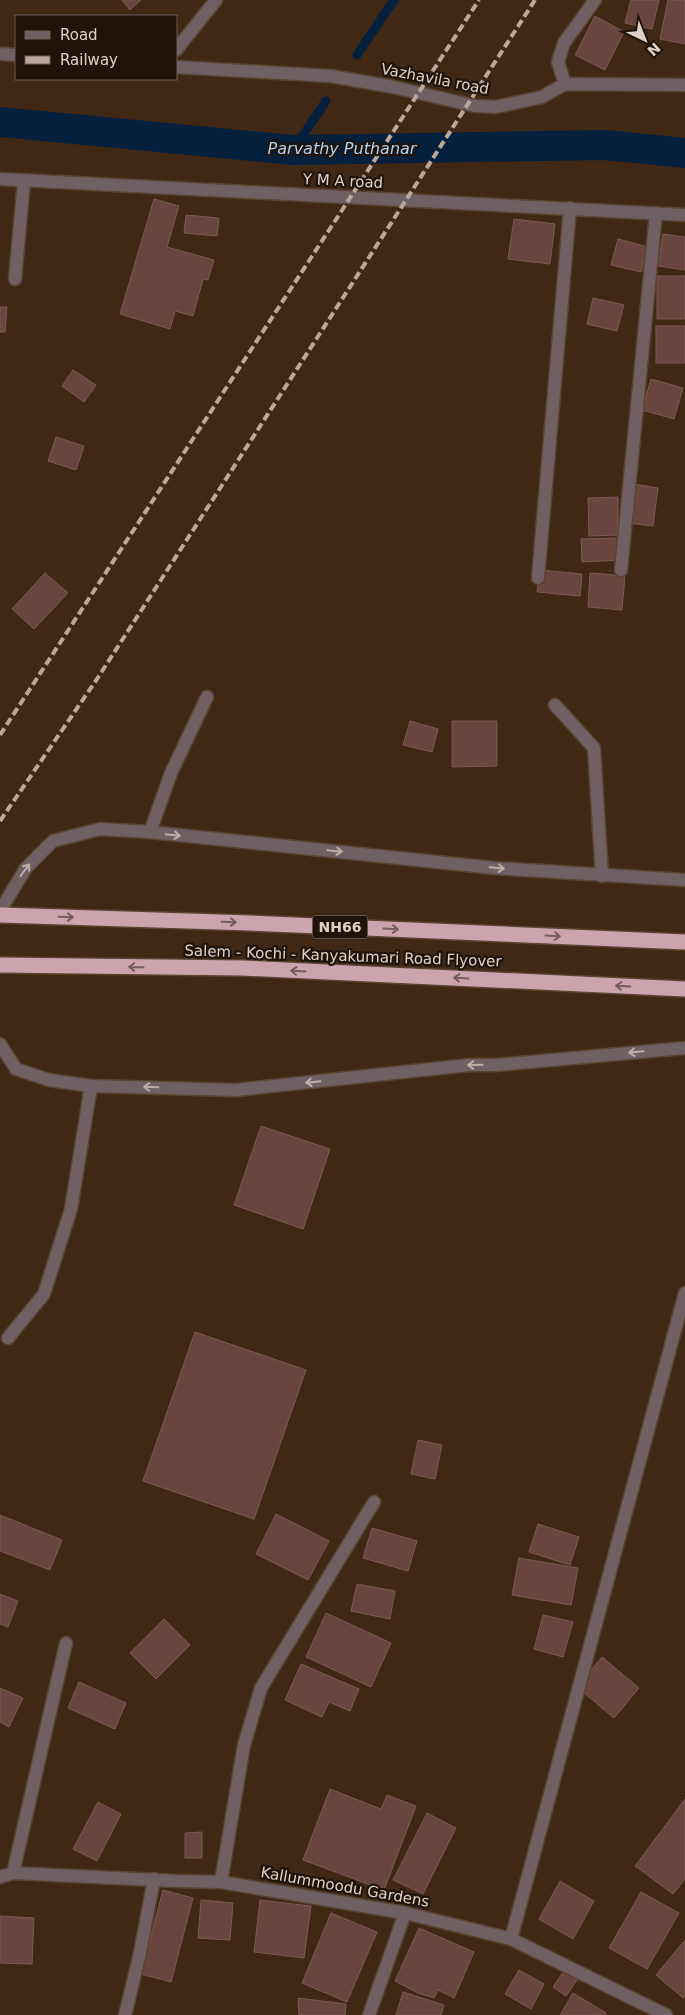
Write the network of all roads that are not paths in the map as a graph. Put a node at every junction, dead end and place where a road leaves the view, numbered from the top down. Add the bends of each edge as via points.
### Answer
1 (216, 0) edge
2 (594, 0) edge
3 (178, 48) edge
4 (0, 54) edge
5 (15, 55) edge
6 (178, 67) edge
7 (565, 84) junction
8 (685, 85) edge
9 (0, 179) edge
10 (24, 181) junction
11 (570, 208) junction
12 (656, 213) junction
13 (685, 215) edge
14 (15, 279) dead end
15 (621, 570) dead end
16 (538, 578) dead end
17 (207, 697) dead end
18 (555, 705) dead end
19 (150, 832) junction
20 (602, 876) junction
21 (685, 880) edge
22 (0, 913) edge
23 (682, 942) edge
24 (0, 965) edge
25 (678, 989) edge
26 (0, 1044) edge
27 (685, 1048) edge
28 (91, 1086) junction
29 (685, 1293) edge
30 (8, 1338) dead end
31 (374, 1502) dead end
32 (66, 1643) dead end
33 (14, 1873) junction
34 (0, 1877) edge
35 (154, 1879) junction
36 (221, 1882) junction
37 (404, 1913) junction
38 (511, 1939) junction
39 (125, 2015) edge
40 (369, 2015) edge
41 (666, 2015) edge

1 - 3 street
2 - 7 street via 564,43 558,62
4 - 5 street
6 - 7 street, Vazhavila road via 331,76 393,86 475,106 496,107 542,97
7 - 8 street, Vazhavila road
9 - 10 street, Y M A road
10 - 11 street, Y M A road
10 - 14 street
11 - 12 street, Y M A road
11 - 16 street
12 - 13 street, Y M A road
12 - 15 street
17 - 19 street via 171,773
18 - 20 street via 594,748
19 -> 20 street via 494,868
22 -> 19 street via 26,868 53,841 100,829
20 - 21 street
22 -> 23 highway, Salem - Kochi - Kanyakumari Road Flyover / NH66
25 -> 24 highway, Salem - Kochi - Kanyakumari Road Flyover via 243,968
26 - 28 street via 16,1069 49,1080
27 -> 28 street via 468,1065 236,1090
28 - 30 street via 71,1209 44,1294
29 - 38 street
31 - 36 street via 261,1688 244,1745
32 - 33 street
33 - 34 street, Kallummoodu Gardens
33 - 35 street, Kallummoodu Gardens
35 - 36 street, Kallummoodu Gardens
35 - 39 street
36 - 37 street, Kallummoodu Gardens
37 - 38 street, Kallummoodu Gardens
37 - 40 street
38 - 41 street, Kallummoodu Gardens

